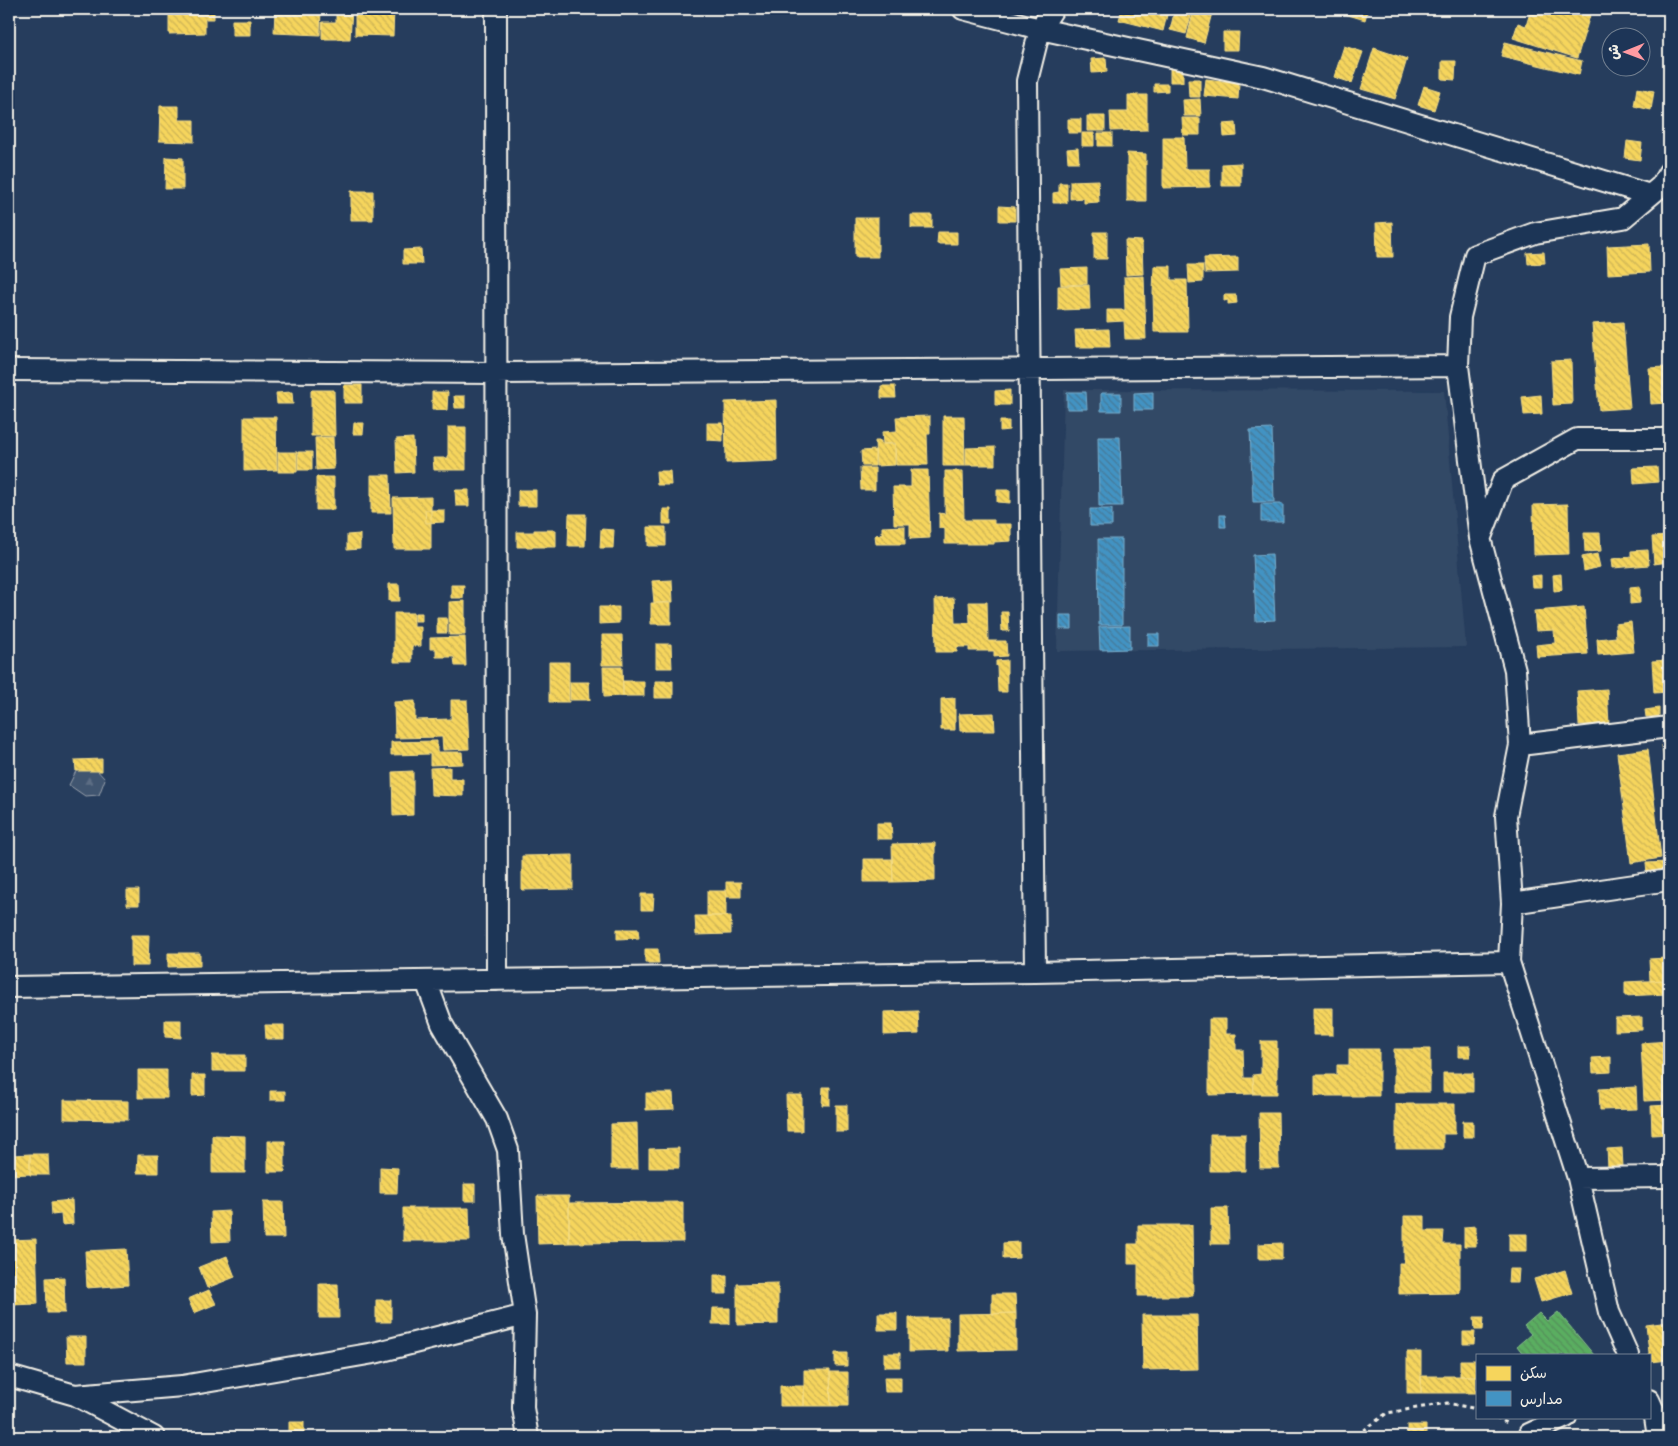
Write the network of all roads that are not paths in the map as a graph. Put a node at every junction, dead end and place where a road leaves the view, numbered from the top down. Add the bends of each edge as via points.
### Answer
1 (496, 9) edge
2 (963, 9) edge
3 (1053, 9) edge
4 (1040, 28) junction
5 (1669, 172) edge
6 (1650, 195) junction
7 (1458, 366) junction
8 (1028, 369) junction
9 (9, 370) edge
10 (496, 373) junction
11 (1669, 439) edge
12 (1480, 538) junction
13 (1669, 727) edge
14 (1520, 746) junction
15 (1669, 880) edge
16 (1512, 903) junction
17 (1509, 962) junction
18 (1035, 972) junction
19 (497, 980) junction
20 (426, 981) junction
21 (9, 987) edge
22 (1669, 1177) edge
23 (1578, 1178) junction
24 (525, 1314) junction
25 (1628, 1354) edge
26 (9, 1376) edge
27 (75, 1395) junction
28 (1650, 1402) edge
29 (1564, 1418) edge
30 (154, 1437) edge
31 (528, 1437) edge
32 (1528, 1437) edge
33 (1658, 1437) edge

1 - 10 street
2 - 4 street
3 - 4 street
4 - 6 street via 1263,77
4 - 8 street via 1027,81
5 - 6 street via 1661,186
6 - 7 street via 1623,218 1535,233 1475,255 1460,317
7 - 8 street
7 - 12 street
8 - 10 street
8 - 18 street
9 - 10 street
10 - 19 street
11 - 12 street via 1576,439 1503,480
12 - 14 street via 1515,670
13 - 14 street
14 - 16 street via 1506,816
15 - 16 street
16 - 17 street
17 - 18 street
17 - 23 street
18 - 19 street
19 - 20 street
20 - 21 street
20 - 24 street via 442,1024 497,1120 508,1150 513,1234
22 - 23 street
23 - 25 street via 1609,1312
24 - 27 street via 364,1355 182,1386
24 - 31 street via 523,1408
26 - 27 street
27 - 30 street
28 - 33 street
29 - 32 street

